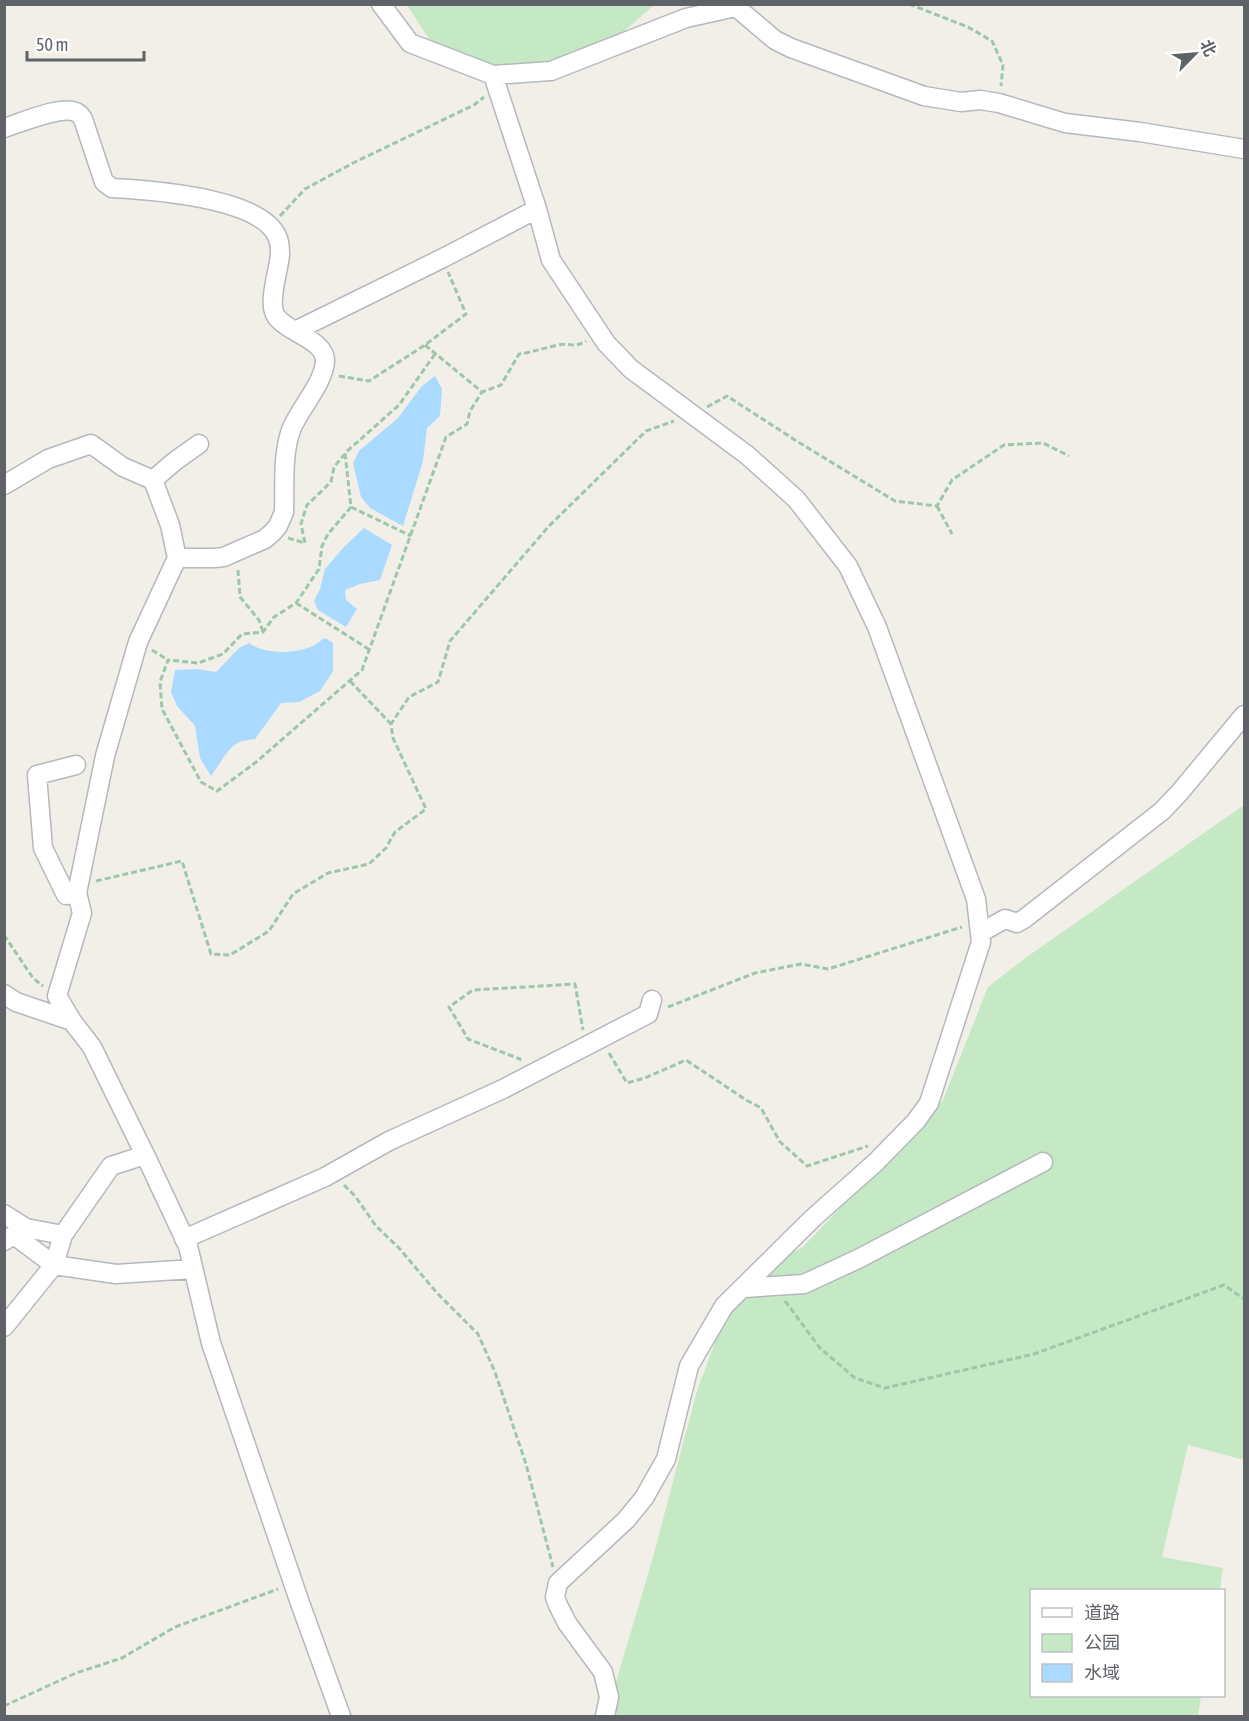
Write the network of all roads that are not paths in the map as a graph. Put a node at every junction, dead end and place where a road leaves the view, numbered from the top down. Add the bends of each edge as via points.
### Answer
1 (381, 4) edge
2 (495, 81) junction
3 (4, 128) edge
4 (1245, 149) edge
5 (537, 209) junction
6 (295, 331) junction
7 (199, 444) dead end
8 (153, 480) junction
9 (4, 485) edge
10 (177, 558) junction
11 (1245, 715) edge
12 (76, 765) dead end
13 (78, 889) junction
14 (979, 927) junction
15 (4, 994) edge
16 (650, 1007) road end
17 (72, 1021) junction
18 (145, 1155) junction
19 (1042, 1162) dead end
20 (4, 1214) edge
21 (63, 1235) junction
22 (184, 1239) junction
23 (4, 1241) edge
24 (54, 1265) junction
25 (193, 1269) junction
26 (744, 1288) junction
27 (4, 1327) edge
28 (341, 1716) edge
29 (605, 1716) edge

1 - 2 street via 410,43
2 - 4 street via 551,71 686,18 736,7 775,40 791,48 924,96 999,103 1065,123
2 - 5 street
3 - 6 street via 57,112 76,112 84,119 108,186 218,202 257,216 271,227 280,244 274,313
5 - 6 street
5 - 14 street via 551,260 606,343 632,369 747,455 796,499 848,566 877,627 976,899
6 - 10 street via 317,345 325,361 322,374 290,432 284,512 278,526 265,539 224,557
7 - 8 street
8 - 9 street via 123,467 91,444 48,459
8 - 10 street via 170,525
10 - 13 street via 138,642 105,756
11 - 14 street via 1162,811 1024,919 1017,923 1005,919
12 - 13 street via 37,775 43,848 66,895
13 - 17 street via 82,913 57,996
14 - 26 street via 981,942 929,1103 876,1162
15 - 17 street via 16,1002
16 - 22 street via 593,1043 528,1076 389,1141 332,1173
17 - 18 street via 92,1047
18 - 21 street via 111,1166
18 - 22 street
19 - 26 street via 804,1284
20 - 21 street via 26,1228
21 - 24 street
22 - 25 street
23 - 24 street via 14,1235
24 - 25 street via 116,1274
24 - 27 street
25 - 28 street via 211,1343
26 - 29 street via 724,1306 689,1366 666,1459 644,1498 558,1583 555,1597 567,1623 603,1672 609,1697

